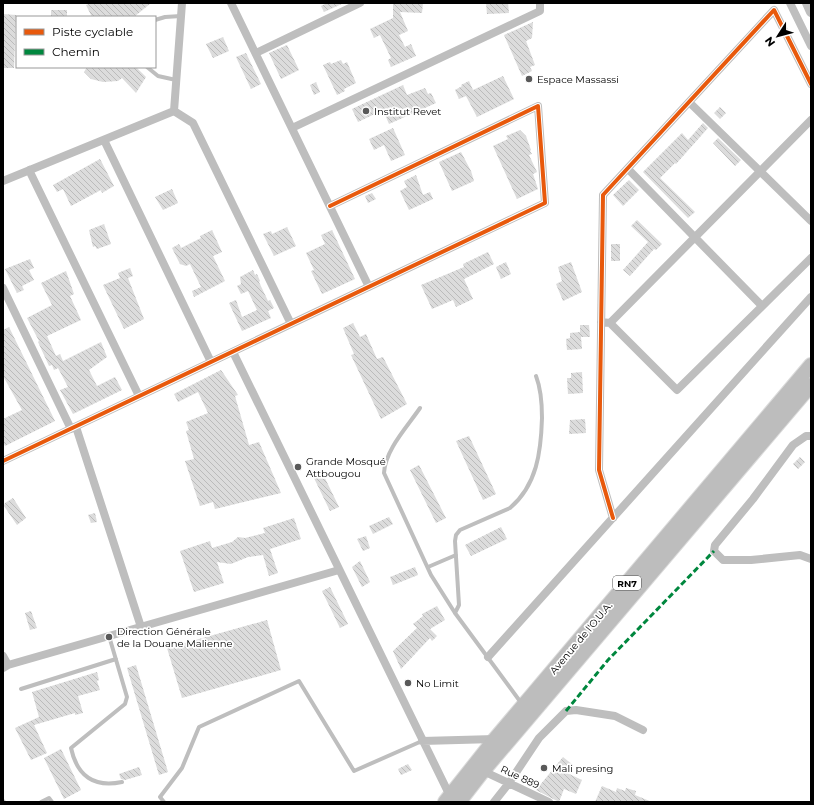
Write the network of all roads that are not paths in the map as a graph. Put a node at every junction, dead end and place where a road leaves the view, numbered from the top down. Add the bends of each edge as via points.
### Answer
1 (182, 3) edge
2 (231, 3) edge
3 (360, 3) edge
4 (540, 3) edge
5 (790, 3) edge
6 (807, 3) edge
7 (811, 12) edge
8 (181, 16) junction
9 (156, 20) edge
10 (811, 46) edge
11 (256, 53) junction
12 (148, 68) edge
13 (176, 80) junction
14 (811, 84) edge
15 (689, 102) junction
16 (174, 111) junction
17 (811, 120) edge
18 (292, 128) junction
19 (104, 140) junction
20 (628, 168) junction
21 (29, 170) junction
22 (760, 171) junction
23 (3, 181) edge
24 (330, 206) junction
25 (811, 221) edge
26 (695, 237) junction
27 (811, 258) edge
28 (369, 287) junction
29 (3, 288) edge
30 (811, 297) edge
31 (762, 306) junction
32 (602, 322) junction
33 (610, 323) junction
34 (290, 324) junction
35 (233, 352) junction
36 (211, 362) junction
37 (811, 364) edge
38 (536, 376) dead end
39 (811, 385) edge
40 (139, 396) junction
41 (420, 408) dead end
42 (73, 428) junction
43 (811, 436) edge
44 (4, 458) edge
45 (613, 518) junction
46 (456, 556) junction
47 (811, 559) edge
48 (428, 568) junction
49 (339, 570) junction
50 (455, 613) junction
51 (141, 627) junction
52 (109, 636) junction
53 (3, 656) edge
54 (488, 657) junction
55 (116, 659) junction
56 (5, 667) edge
57 (21, 689) dead end
58 (523, 706) junction
59 (643, 730) dead end
60 (495, 739) junction
61 (422, 741) junction
62 (483, 771) junction
63 (122, 782) dead end
64 (509, 783) junction
65 (451, 800) edge
66 (41, 802) edge
67 (52, 802) edge
68 (164, 802) edge
69 (494, 802) edge
70 (549, 802) edge

1 - 8 street
2 - 11 street
3 - 11 street
4 - 18 street via 540,10
5 - 10 street
6 - 7 street
8 - 9 lane
8 - 13 street
11 - 18 street
12 - 13 lane via 158,76
13 - 16 street
14 - 15 street via 774,10
15 - 20 street
15 - 22 street
16 - 19 street
16 - 34 street via 193,123
17 - 22 street
18 - 24 street
19 - 21 street
19 - 36 street
20 - 26 street
20 - 32 street via 603,195
21 - 23 street
21 - 40 street
22 - 25 street
22 - 26 street
24 - 28 street
24 - 28 street via 538,106 545,203
26 - 31 street
26 - 33 street
27 - 31 street
28 - 34 street
29 - 42 street
30 - 45 street
31 - 33 street via 677,390
32 - 33 street
32 - 45 street via 599,470
34 - 35 street
35 - 36 street
35 - 49 street
36 - 40 street
37 - 58 highway, Avenue de l'O.U.A. / RN7
38 - 46 lane via 540,385 542,405 542,439 540,456 527,488 510,508 460,530 455,541
39 - 62 highway, Avenue de l'O.U.A. / RN7
40 - 42 street
41 - 48 lane via 384,462 384,474
42 - 44 street
42 - 51 street
43 - 47 street via 806,436 793,445 715,545 714,551 723,560 800,555
45 - 54 street
46 - 48 lane
46 - 50 lane via 459,605
48 - 50 lane
49 - 51 street
49 - 61 street
50 - 54 lane
51 - 52 street
52 - 55 lane
52 - 56 street
53 - 56 street
54 - 58 lane
55 - 57 lane
55 - 63 lane via 127,697 125,704 71,748 72,756 85,776 106,785
58 - 60 highway, Avenue de l'O.U.A. / RN7
59 - 64 street via 615,716 576,710 566,711 539,738
60 - 61 street
60 - 65 highway, Avenue de l'O.U.A. / RN7
61 - 65 street
61 - 68 lane via 354,770 299,681 199,727 182,768 160,797
62 - 64 street, Rue 889
62 - 65 highway, Avenue de l'O.U.A. / RN7
64 - 69 street
64 - 70 street, Rue 889
66 - 67 lane via 49,798

